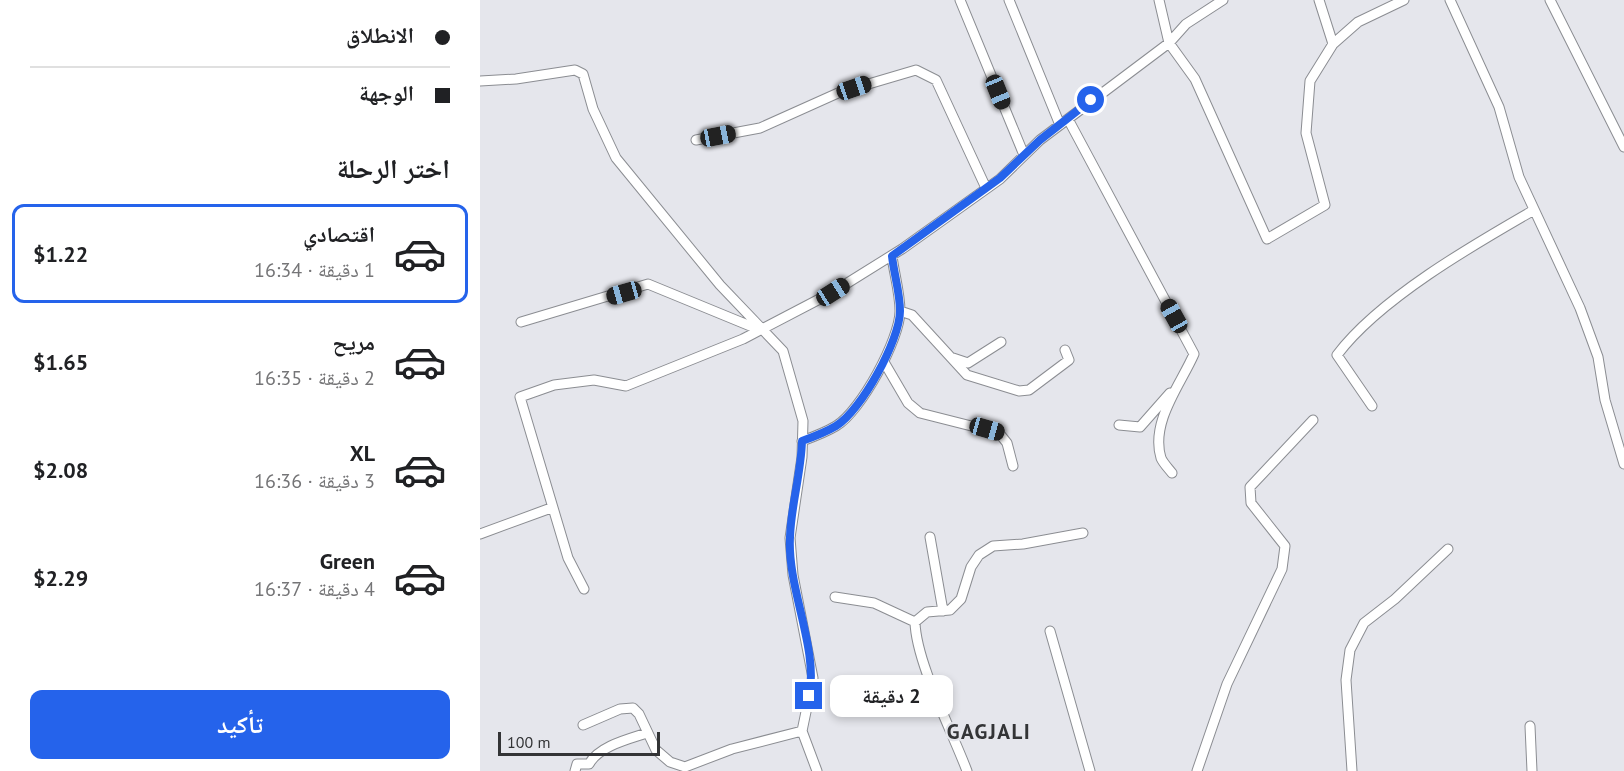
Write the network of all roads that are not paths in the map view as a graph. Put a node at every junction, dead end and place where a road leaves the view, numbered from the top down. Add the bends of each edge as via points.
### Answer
1 (960, 0) edge
2 (1008, 0) edge
3 (1159, 0) edge
4 (1223, 0) edge
5 (1319, 0) edge
6 (1404, 0) edge
7 (1450, 0) edge
8 (1550, 0) edge
9 (1169, 43) junction
10 (1333, 44) junction
11 (480, 81) edge
12 (1064, 122) junction
13 (696, 140) dead end
14 (1624, 147) edge
15 (1024, 155) junction
16 (986, 188) junction
17 (1534, 210) junction
18 (892, 256) junction
19 (900, 311) junction
20 (521, 322) dead end
21 (761, 329) junction
22 (1001, 342) dead end
23 (1065, 350) dead end
24 (953, 358) junction
25 (884, 362) junction
26 (1175, 388) junction
27 (1372, 406) dead end
28 (1313, 420) dead end
29 (1119, 425) dead end
30 (802, 441) junction
31 (1624, 464) edge
32 (1013, 466) dead end
33 (1172, 473) dead end
34 (551, 508) junction
35 (1083, 533) dead end
36 (480, 534) edge
37 (930, 537) dead end
38 (1448, 549) dead end
39 (584, 589) dead end
40 (835, 597) dead end
41 (944, 611) junction
42 (915, 622) junction
43 (1050, 631) dead end
44 (583, 725) dead end
45 (1530, 726) dead end
46 (802, 731) junction
47 (647, 733) junction
48 (575, 771) edge
49 (818, 771) edge
50 (967, 771) edge
51 (1090, 771) edge
52 (1197, 771) edge
53 (1352, 771) edge
54 (1532, 771) edge

1 - 15 street
2 - 12 street
3 - 9 street
4 - 9 street via 1186,24
5 - 10 street
6 - 10 street via 1358,22
7 - 17 street via 1499,107 1519,177
8 - 14 street
9 - 10 street via 1195,78 1267,239 1325,205 1306,133 1310,81
9 - 12 street
11 - 21 street via 575,70 583,74 593,109 616,158
12 - 15 street
12 - 26 street via 1194,354
13 - 16 street via 760,128 838,93 916,70 936,80
15 - 16 street
16 - 18 street
17 - 27 street via 1428,276 1349,339 1337,355
17 - 31 street via 1580,308 1598,357 1605,400
18 - 19 street
18 - 21 street
19 - 24 street via 912,315
19 - 25 street via 896,334
20 - 21 street via 648,284
21 - 30 street via 783,351 803,421
21 - 34 street via 626,386 584,381 554,385 520,397
22 - 24 street via 968,363
23 - 24 street via 1069,360 1029,390 1019,391 968,375
25 - 30 street via 838,425
25 - 32 street via 908,403 920,413 999,433 1007,443
26 - 29 street via 1140,426
26 - 33 street via 1160,432 1161,458
28 - 52 street via 1250,487 1251,503 1285,546 1282,569 1227,684
30 - 46 street via 790,538 793,575 813,678
34 - 36 street
34 - 39 street via 568,558
35 - 41 street via 993,546 979,555 971,567 961,599
37 - 41 street
38 - 53 street via 1364,623 1350,650 1346,680
40 - 42 street via 874,603
41 - 42 street via 927,612
42 - 50 street via 923,658
43 - 51 street
44 - 47 street via 620,709 633,708
45 - 54 street
46 - 47 street via 732,749 685,767 670,762 656,750
46 - 49 street
47 - 48 street via 593,756 589,764 577,764

